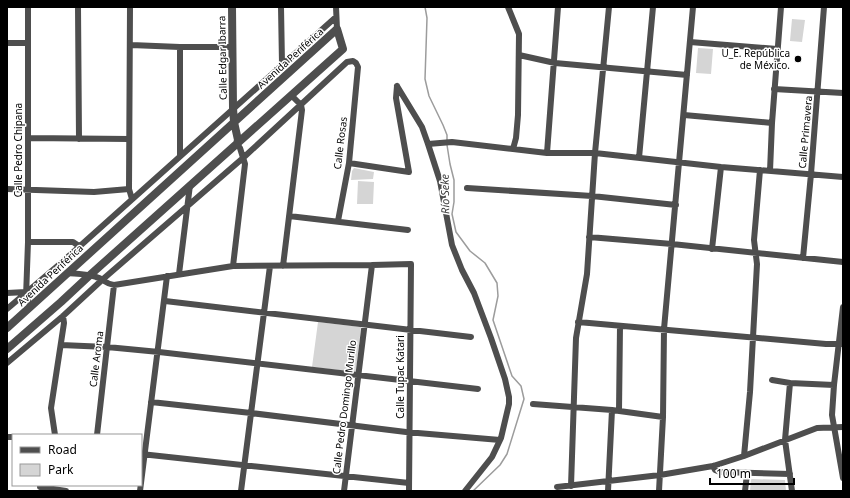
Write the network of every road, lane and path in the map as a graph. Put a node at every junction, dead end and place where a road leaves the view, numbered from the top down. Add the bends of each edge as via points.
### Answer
1 (28, 7) edge
2 (78, 7) edge
3 (130, 7) edge
4 (232, 7) edge
5 (281, 7) edge
6 (336, 7) edge
7 (508, 7) edge
8 (558, 7) edge
9 (609, 7) edge
10 (653, 7) edge
11 (693, 7) edge
12 (780, 7) edge
13 (824, 7) edge
14 (336, 17) junction
15 (337, 29) junction
16 (690, 42) junction
17 (7, 43) edge
18 (27, 43) junction
19 (131, 45) junction
20 (180, 47) junction
21 (232, 47) junction
22 (777, 49) junction
23 (519, 56) junction
24 (555, 63) junction
25 (282, 64) junction
26 (603, 68) junction
27 (646, 72) junction
28 (686, 75) junction
29 (774, 89) junction
30 (818, 92) junction
31 (843, 93) edge
32 (291, 95) junction
33 (301, 105) junction
34 (233, 108) junction
35 (684, 115) junction
36 (234, 122) junction
37 (772, 123) junction
38 (28, 138) junction
39 (79, 138) junction
40 (129, 139) junction
41 (236, 144) junction
42 (428, 144) junction
43 (513, 149) junction
44 (547, 153) junction
45 (595, 153) junction
46 (180, 156) junction
47 (243, 158) junction
48 (639, 158) junction
49 (679, 162) junction
50 (349, 163) junction
51 (721, 167) junction
52 (760, 170) junction
53 (770, 171) junction
54 (811, 174) junction
55 (843, 177) edge
56 (190, 185) junction
57 (467, 188) dead end
58 (7, 189) edge
59 (28, 189) junction
60 (129, 189) junction
61 (592, 196) junction
62 (132, 199) junction
63 (676, 205) junction
64 (187, 206) junction
65 (289, 216) junction
66 (338, 221) junction
67 (408, 230) dead end
68 (589, 237) junction
69 (28, 242) junction
70 (672, 244) junction
71 (79, 246) junction
72 (712, 249) junction
73 (756, 254) junction
74 (803, 258) junction
75 (843, 262) edge
76 (372, 265) junction
77 (232, 266) junction
78 (270, 266) junction
79 (283, 266) junction
80 (67, 273) junction
81 (179, 274) junction
82 (90, 275) junction
83 (167, 276) junction
84 (102, 280) junction
85 (114, 285) junction
86 (26, 292) junction
87 (7, 293) edge
88 (165, 301) junction
89 (31, 307) junction
90 (843, 307) edge
91 (7, 309) edge
92 (265, 312) junction
93 (63, 316) junction
94 (578, 322) junction
95 (365, 325) junction
96 (620, 326) junction
97 (7, 328) edge
98 (664, 329) junction
99 (410, 331) junction
100 (471, 337) dead end
101 (753, 337) junction
102 (841, 344) edge
103 (61, 345) junction
104 (107, 347) junction
105 (7, 349) edge
106 (159, 352) junction
107 (7, 363) edge
108 (258, 363) junction
109 (358, 375) junction
110 (772, 380) dead end
111 (410, 381) junction
112 (790, 383) junction
113 (834, 385) junction
114 (478, 389) dead end
115 (151, 402) junction
116 (532, 404) dead end
117 (574, 407) junction
118 (612, 410) junction
119 (619, 411) junction
120 (251, 413) junction
121 (663, 416) junction
122 (352, 426) junction
123 (834, 427) junction
124 (843, 427) edge
125 (410, 433) junction
126 (55, 434) edge
127 (97, 434) edge
128 (500, 440) junction
129 (785, 440) junction
130 (143, 454) edge
131 (744, 456) junction
132 (244, 465) junction
133 (142, 466) edge
134 (713, 466) junction
135 (747, 474) junction
136 (790, 474) junction
137 (660, 475) junction
138 (345, 476) junction
139 (843, 478) edge
140 (608, 482) junction
141 (409, 483) junction
142 (571, 486) junction
143 (557, 487) dead end
144 (40, 488) edge
145 (66, 491) edge
146 (241, 491) edge
147 (344, 491) edge
148 (409, 491) edge
149 (465, 491) edge
150 (608, 491) edge
151 (659, 491) edge
152 (746, 491) edge
153 (792, 491) edge

1 - 18 street, Calle Pedro Chipana
2 - 39 street
3 - 19 street
4 - 21 street, Calle Edgar Ibarra
5 - 25 street
6 - 14 street
7 - 23 street via 519,34
8 - 24 street
9 - 26 street
10 - 27 street
11 - 16 street
12 - 22 street
13 - 30 street, Calle Primavera
14 - 15 street
14 - 25 street
15 - 32 street, Avenida Periférica via 343,49
15 - 36 street, Avenida Periférica
16 - 22 street
16 - 28 street
17 - 18 street
18 - 38 street, Calle Pedro Chipana
19 - 20 street
19 - 40 street
20 - 21 street
20 - 46 street
21 - 34 street, Calle Edgar Ibarra
22 - 29 street
23 - 24 street
23 - 43 street via 518,115
24 - 26 street
24 - 44 street
25 - 34 street
26 - 27 street
26 - 45 street
27 - 28 street
27 - 48 street
28 - 35 street
29 - 30 street
29 - 37 street
30 - 31 street
30 - 54 street, Calle Primavera
32 - 33 street
32 - 41 street, Avenida Periférica
33 - 47 street
33 - 50 street, Calle Rosas via 347,62 356,63 358,67
33 - 65 street
34 - 36 street, Calle Edgar Ibarra
34 - 46 street
35 - 37 street
35 - 49 street
36 - 41 street, Calle Edgar Ibarra
36 - 80 street, Avenida Periférica
37 - 53 street
38 - 39 street
38 - 59 street, Calle Pedro Chipana
39 - 40 street
40 - 60 street
41 - 47 street
41 - 56 street, Avenida Periférica
42 - 43 street via 452,142
42 - 50 street via 422,127 397,86 396,98 409,172
42 - 128 street via 440,181 452,245 474,293 505,379 509,404
43 - 44 street
44 - 45 street
45 - 48 street
45 - 61 street
46 - 62 street
47 - 64 street
47 - 77 street via 244,172
48 - 49 street
49 - 51 street
49 - 63 street
50 - 66 street, Calle Rosas
51 - 52 street
51 - 72 street
52 - 53 street
52 - 73 street via 754,240
53 - 54 street
54 - 55 street
54 - 74 street, Calle Primavera
56 - 64 street
56 - 82 street, Avenida Periférica
57 - 61 street
58 - 59 street
59 - 60 street via 94,192
59 - 69 street, Calle Pedro Chipana
60 - 62 street
61 - 63 street
61 - 68 street
62 - 71 street
63 - 70 street
64 - 81 street
64 - 84 street
65 - 66 street
65 - 79 street
66 - 67 street
68 - 70 street
68 - 94 street via 587,274
69 - 71 street via 73,242
69 - 86 street, Calle Pedro Chipana
70 - 72 street
70 - 98 street
71 - 86 street
72 - 73 street
73 - 74 street
73 - 101 street
74 - 75 street
76 - 79 street
76 - 95 street, Calle Pedro Domingo Murillo
76 - 99 street, Calle Tupac Katari via 411,264
77 - 78 street
77 - 81 street
78 - 79 street
78 - 92 street
80 - 82 street
80 - 89 street, Avenida Periférica
81 - 83 street
82 - 84 street
82 - 105 street, Avenida Periférica
83 - 85 street
83 - 88 street
84 - 85 street
84 - 93 street
85 - 104 street, Calle Aroma
86 - 87 street
86 - 89 street
86 - 91 street
88 - 92 street
88 - 106 street
89 - 97 street, Avenida Periférica
90 - 102 street
92 - 95 street
92 - 108 street
93 - 103 street
93 - 107 street
94 - 96 street
94 - 117 street
95 - 99 street
95 - 109 street, Calle Pedro Domingo Murillo
96 - 98 street
96 - 119 street
98 - 101 street
98 - 121 street
99 - 100 street
99 - 111 street, Calle Tupac Katari
101 - 102 street
101 - 131 street
102 - 113 street
103 - 104 street
103 - 126 street via 51,408
104 - 106 street
104 - 127 street, Calle Aroma
106 - 108 street
106 - 115 street
108 - 109 street
108 - 120 street
109 - 111 street
109 - 122 street, Calle Pedro Domingo Murillo
110 - 112 street
111 - 114 street
111 - 125 street, Calle Tupac Katari
112 - 113 street
112 - 129 street
113 - 123 street
115 - 120 street
115 - 130 street
116 - 117 street
117 - 118 street
117 - 142 street
118 - 119 street
118 - 140 street
119 - 121 street
120 - 122 street
120 - 132 street
121 - 137 street
122 - 125 street
122 - 138 street, Calle Pedro Domingo Murillo
123 - 124 street
123 - 129 street via 817,428
123 - 139 street
125 - 128 street
125 - 141 street, Calle Tupac Katari
128 - 149 street via 492,457
129 - 131 street
129 - 136 street
130 - 132 street
130 - 133 street
131 - 134 street
132 - 138 street
132 - 146 street
134 - 135 street via 720,472
134 - 137 street
135 - 136 street
135 - 152 street
136 - 153 street
137 - 140 street
137 - 151 street
138 - 141 street
138 - 147 street, Calle Pedro Domingo Murillo
140 - 142 street
140 - 150 street
141 - 148 street, Calle Tupac Katari
142 - 143 street
144 - 145 street

